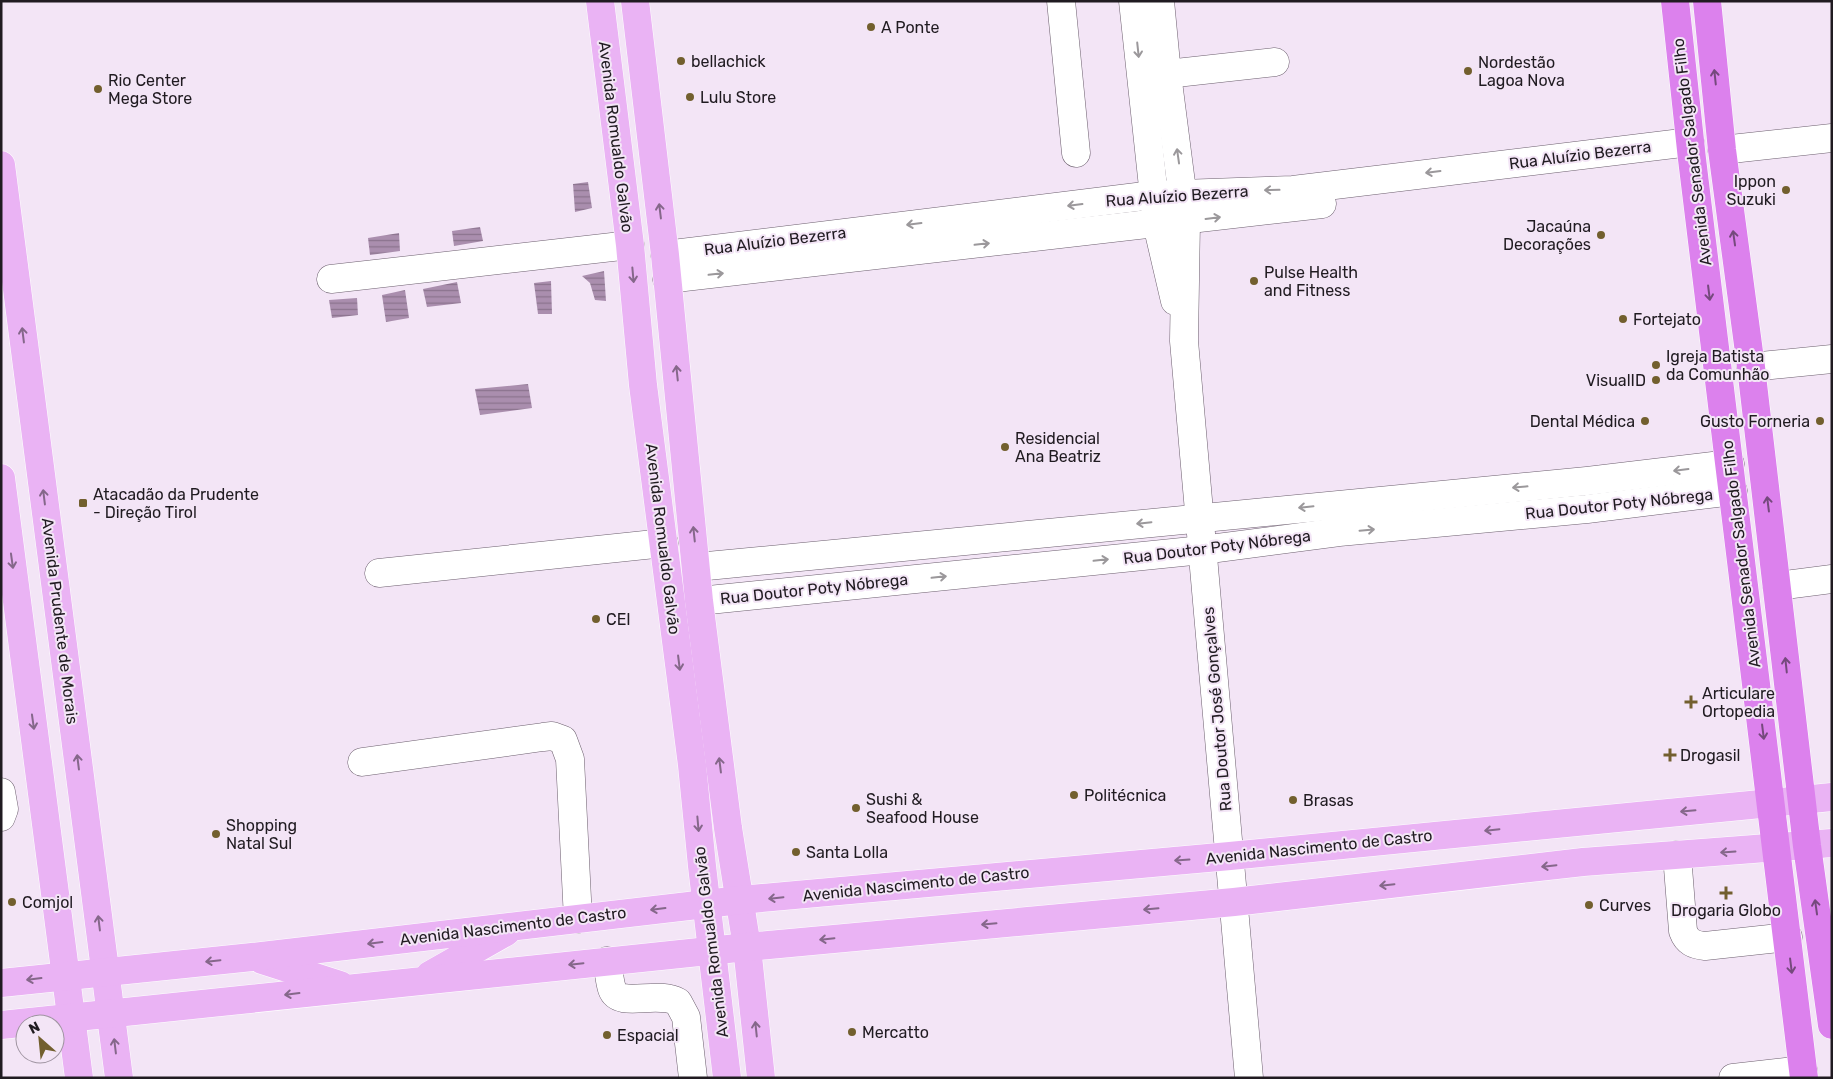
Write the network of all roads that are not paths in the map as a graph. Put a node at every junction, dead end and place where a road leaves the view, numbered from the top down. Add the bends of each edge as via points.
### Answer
1 (600, 1) edge
2 (635, 1) edge
3 (1061, 1) edge
4 (1133, 1) edge
5 (1160, 1) edge
6 (1675, 1) edge
7 (1707, 1) edge
8 (1275, 62) dead end
9 (1166, 74) junction
10 (1172, 120) junction
11 (1145, 123) junction
12 (1832, 138) edge
13 (1722, 150) junction
14 (1691, 151) junction
15 (1076, 153) dead end
16 (1, 165) edge
17 (1183, 192) junction
18 (1337, 193) junction
19 (1153, 195) junction
20 (1186, 222) junction
21 (1157, 224) junction
22 (630, 245) junction
23 (666, 267) junction
24 (331, 279) dead end
25 (1184, 341) junction
26 (1832, 359) edge
27 (1751, 367) junction
28 (1730, 464) junction
29 (1, 478) edge
30 (1587, 481) junction
31 (1733, 491) junction
32 (1337, 504) junction
33 (1588, 509) junction
34 (1199, 517) junction
35 (1339, 532) junction
36 (664, 543) junction
37 (1202, 550) junction
38 (697, 567) junction
39 (379, 573) dead end
40 (1832, 579) edge
41 (1777, 586) junction
42 (699, 601) junction
43 (362, 762) dead end
44 (1, 792) edge
45 (1832, 797) edge
46 (1802, 800) junction
47 (1772, 804) junction
48 (1, 817) edge
49 (1542, 825) junction
50 (1819, 845) edge
51 (1777, 848) junction
52 (1677, 855) junction
53 (1230, 856) junction
54 (1583, 862) junction
55 (740, 900) junction
56 (1234, 902) junction
57 (706, 904) junction
58 (578, 919) junction
59 (516, 926) junction
60 (1788, 937) junction
61 (747, 947) junction
62 (711, 951) junction
63 (252, 957) junction
64 (607, 961) junction
65 (105, 972) junction
66 (67, 976) junction
67 (423, 979) junction
68 (1, 983) edge
69 (349, 988) junction
70 (111, 1014) junction
71 (73, 1018) junction
72 (1, 1025) edge
73 (1832, 1025) edge
74 (1804, 1074) edge
75 (79, 1078) edge
76 (119, 1078) edge
77 (693, 1078) edge
78 (727, 1078) edge
79 (761, 1078) edge
80 (1249, 1078) edge
81 (1734, 1078) edge

1 - 22 main road, Avenida Romualdo Galvão
23 -> 2 main road, Avenida Romualdo Galvão
3 - 15 street
4 -> 11 street, Rua Doutor José Gonçalves
5 - 9 street, Rua Doutor José Gonçalves
6 - 14 highway, Avenida Senador Salgado Filho
13 -> 7 highway, Avenida Senador Salgado Filho
8 - 9 street
9 - 10 street, Rua Doutor José Gonçalves
10 - 11 street
17 -> 10 street, Rua Doutor José Gonçalves
11 - 19 street, Rua Doutor José Gonçalves
12 - 13 street
27 -> 13 highway, Avenida Senador Salgado Filho
14 - 18 street, Rua Aluízio Bezerra
14 -> 28 highway, Avenida Senador Salgado Filho
65 -> 16 main road, Avenida Prudente de Morais
18 -> 17 street, Rua Aluízio Bezerra via 1292,190
17 - 19 street, Rua Aluízio Bezerra
17 - 20 street, Rua Doutor José Gonçalves
20 -> 18 street, Rua Aluízio Bezerra
19 - 21 street, Rua Doutor José Gonçalves
19 -> 23 street, Rua Aluízio Bezerra
20 - 21 street, Rua Aluízio Bezerra
20 - 25 street, Rua Doutor José Gonçalves
23 -> 21 street, Rua Aluízio Bezerra
21 - 25 street, Rua Doutor José Gonçalves
22 - 24 street
22 -> 36 main road, Avenida Romualdo Galvão
38 -> 23 main road, Avenida Romualdo Galvão
25 - 34 street, Rua Doutor José Gonçalves
26 - 27 street
41 -> 27 highway, Avenida Senador Salgado Filho
28 -> 30 street, Rua Doutor Poty Nóbrega
28 - 31 highway, Avenida Senador Salgado Filho
29 -> 66 main road
30 -> 32 street, Rua Doutor Poty Nóbrega
30 - 33 street
31 - 33 street, Rua Doutor Poty Nóbrega
31 -> 47 highway, Avenida Senador Salgado Filho
32 -> 34 street, Rua Doutor Poty Nóbrega
32 - 35 street
35 -> 33 street, Rua Doutor Poty Nóbrega
34 - 37 street, Rua Doutor José Gonçalves
34 -> 38 street, Rua Doutor Poty Nóbrega
35 - 37 street, Rua Doutor Poty Nóbrega
36 - 39 street
36 -> 57 main road, Avenida Romualdo Galvão
42 -> 37 street, Rua Doutor Poty Nóbrega
37 - 53 street, Rua Doutor José Gonçalves
38 - 42 main road, Avenida Romualdo Galvão
40 - 41 street
46 -> 41 highway, Avenida Senador Salgado Filho
55 -> 42 main road, Avenida Romualdo Galvão
43 - 58 street via 552,736 563,740 570,758
44 - 48 street via 4,809
45 - 46 main road, Avenida Nascimento de Castro
46 - 47 main road, Avenida Nascimento de Castro
46 - 50 highway, Avenida Senador Salgado Filho
47 -> 49 main road, Avenida Nascimento de Castro
47 - 51 highway, Avenida Senador Salgado Filho
49 -> 53 main road, Avenida Nascimento de Castro
49 - 54 main road
50 - 51 main road
73 -> 50 highway, Avenida Senador Salgado Filho
51 -> 52 main road
51 - 60 highway, Avenida Senador Salgado Filho
52 - 54 main road
52 - 60 street via 1683,931 1688,941 1705,946
53 -> 55 main road, Avenida Nascimento de Castro
53 - 56 street, Rua Doutor José Gonçalves
54 -> 56 main road
55 - 57 main road, Avenida Nascimento de Castro
55 - 61 main road, Avenida Romualdo Galvão
56 -> 61 main road
56 - 80 street, Rua Doutor José Gonçalves
57 -> 58 main road, Avenida Nascimento de Castro
57 - 62 main road, Avenida Romualdo Galvão
58 - 59 main road, Avenida Nascimento de Castro
59 -> 63 main road, Avenida Nascimento de Castro
59 - 67 main road
60 -> 74 highway, Avenida Senador Salgado Filho
61 - 62 main road
79 -> 61 main road, Avenida Romualdo Galvão
62 - 64 main road
62 - 78 main road, Avenida Romualdo Galvão
63 -> 65 main road, Avenida Nascimento de Castro
63 - 69 main road
64 -> 67 main road
64 - 77 street via 612,990 618,997 626,1000 664,996 678,1002 686,1017
65 - 66 main road, Avenida Nascimento de Castro
65 - 70 main road, Avenida Prudente de Morais
66 -> 68 main road, Avenida Nascimento de Castro
66 - 71 main road
67 - 69 main road
69 -> 70 main road
70 - 71 main road
76 -> 70 main road, Avenida Prudente de Morais
71 - 72 main road
71 - 75 main road
74 - 81 street

